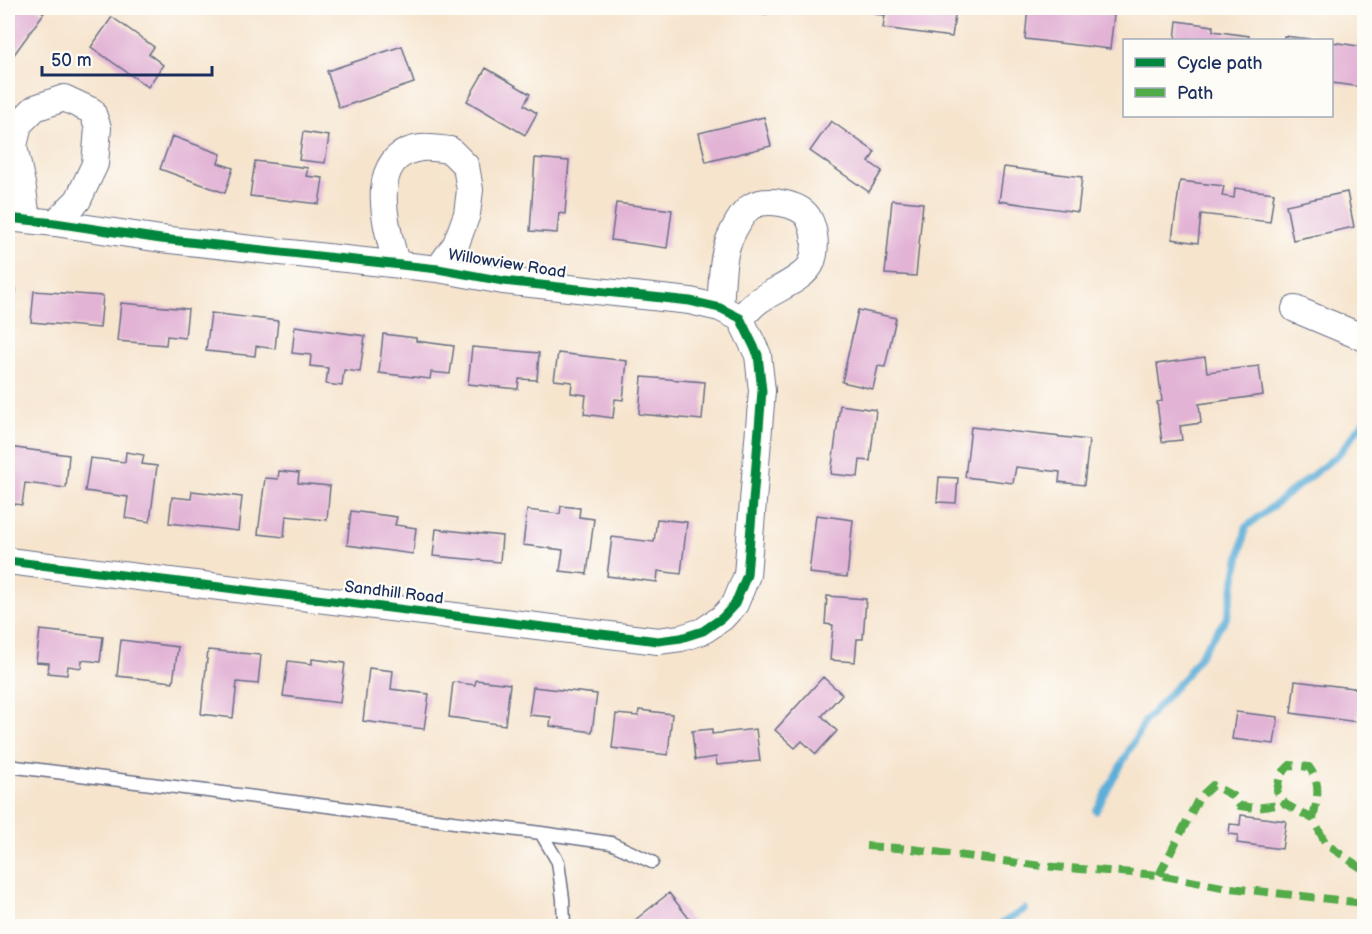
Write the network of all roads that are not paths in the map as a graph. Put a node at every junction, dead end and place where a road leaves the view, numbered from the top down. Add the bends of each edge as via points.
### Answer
1 (17, 219) edge
2 (55, 223) junction
3 (396, 264) junction
4 (438, 269) junction
5 (1295, 309) dead end
6 (1365, 338) edge
7 (8, 561) edge
8 (747, 575) joint
9 (8, 766) edge
10 (541, 833) junction
11 (652, 862) dead end
12 (564, 927) edge

1 - 2 street, Willowview Road
1 - 2 street via 23,189 14,146 19,124 35,108 64,98 92,111 98,128 95,164 78,200
2 - 3 street, Willowview Road via 161,239
3 - 4 street, Willowview Road
3 - 4 street via 382,191 390,167 403,154 421,148 450,150 466,166 470,190 467,214 456,243
4 - 8 street, Willowview Road via 504,281 690,301 730,313 758,355 762,391
5 - 6 street
7 - 8 street, Sandhill Road via 658,641 703,631 722,618 735,604
9 - 10 lane
10 - 11 lane via 610,843
10 - 12 lane via 558,862

